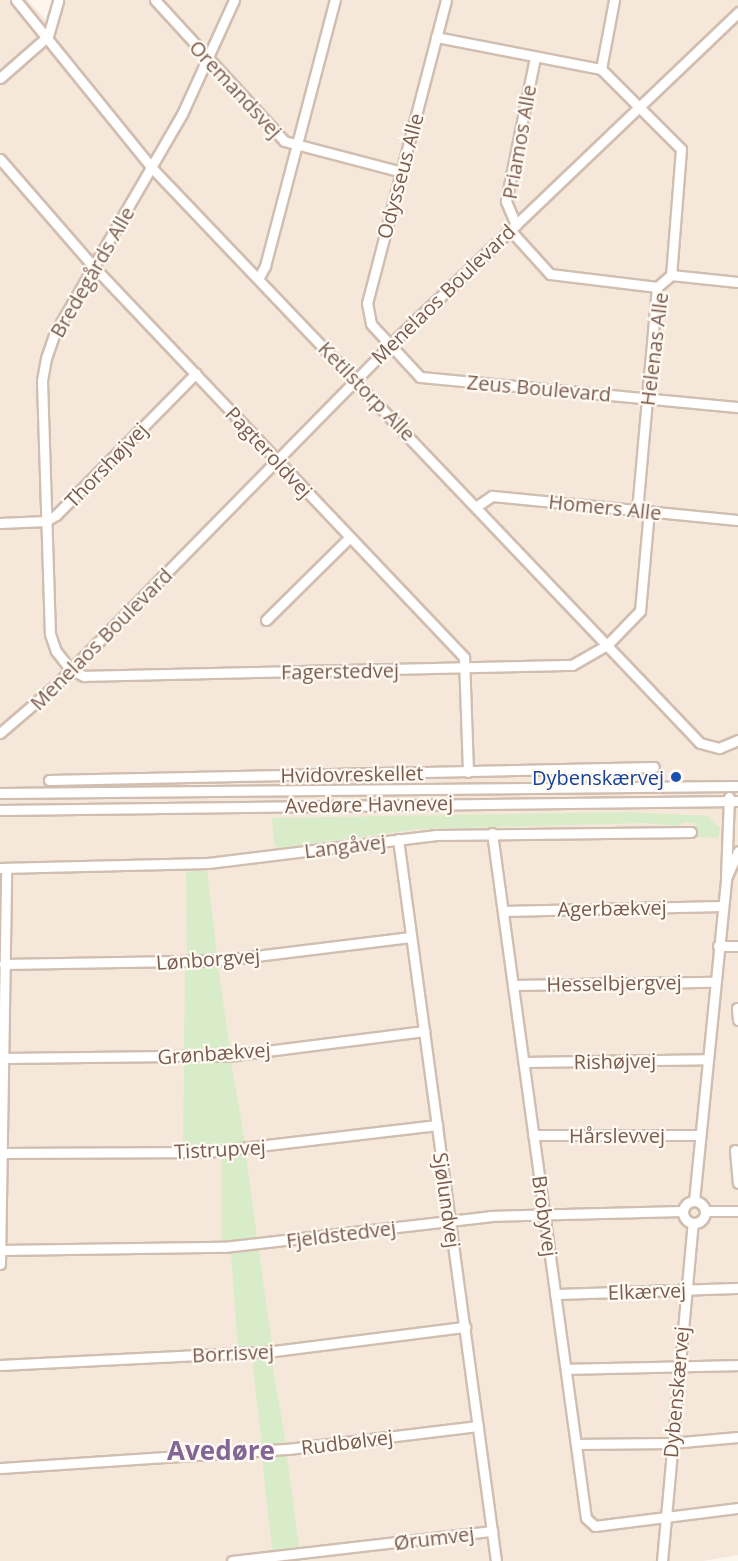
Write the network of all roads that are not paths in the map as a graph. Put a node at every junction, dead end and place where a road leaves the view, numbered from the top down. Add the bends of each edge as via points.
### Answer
1 (16, 0) edge
2 (58, 0) edge
3 (155, 0) edge
4 (234, 0) edge
5 (335, 0) edge
6 (446, 0) edge
7 (614, 0) edge
8 (738, 12) edge
9 (48, 36) junction
10 (436, 37) junction
11 (535, 57) junction
12 (207, 61) junction
13 (601, 69) junction
14 (0, 78) edge
15 (640, 108) junction
16 (297, 145) junction
17 (0, 159) edge
18 (153, 168) junction
19 (402, 172) junction
20 (513, 228) junction
21 (94, 267) junction
22 (671, 275) junction
23 (259, 277) junction
24 (738, 282) edge
25 (657, 287) junction
26 (390, 345) junction
27 (195, 373) junction
28 (356, 379) junction
29 (647, 398) junction
30 (738, 407) edge
31 (277, 460) junction
32 (477, 506) junction
33 (637, 510) junction
34 (649, 511) junction
35 (738, 520) edge
36 (46, 521) junction
37 (0, 523) edge
38 (350, 537) junction
39 (266, 621) dead end
40 (607, 645) junction
41 (467, 668) junction
42 (70, 669) junction
43 (0, 733) edge
44 (738, 740) edge
45 (654, 767) dead end
46 (468, 772) junction
47 (49, 780) dead end
48 (734, 786) edge
49 (0, 794) edge
50 (733, 801) edge
51 (0, 810) edge
52 (492, 832) junction
53 (691, 832) dead end
54 (398, 839) junction
55 (738, 852) edge
56 (3, 868) edge
57 (726, 878) junction
58 (722, 906) junction
59 (503, 910) junction
60 (411, 937) junction
61 (718, 946) junction
62 (738, 946) edge
63 (4, 964) junction
64 (715, 982) junction
65 (513, 985) junction
66 (737, 1008) edge
67 (738, 1020) edge
68 (424, 1031) junction
69 (3, 1058) junction
70 (707, 1059) junction
71 (524, 1062) junction
72 (436, 1125) junction
73 (534, 1135) junction
74 (700, 1135) junction
75 (735, 1150) dead end
76 (1, 1153) edge
77 (738, 1183) edge
78 (694, 1201) junction
79 (738, 1210) edge
80 (682, 1211) junction
81 (705, 1211) junction
82 (545, 1215) junction
83 (450, 1221) junction
84 (693, 1223) junction
85 (0, 1250) edge
86 (0, 1264) edge
87 (738, 1288) edge
88 (685, 1290) junction
89 (555, 1294) junction
90 (465, 1327) junction
91 (0, 1365) edge
92 (738, 1365) edge
93 (678, 1367) junction
94 (566, 1369) junction
95 (478, 1426) junction
96 (738, 1437) edge
97 (671, 1443) junction
98 (576, 1444) junction
99 (0, 1468) edge
100 (738, 1508) edge
101 (664, 1517) junction
102 (492, 1531) junction
103 (232, 1561) edge
104 (496, 1561) edge
105 (662, 1561) edge

1 - 9 street, Ketilstorp Alle
2 - 9 street
3 - 12 street, Oremandsvej
4 - 12 street, Bredegårds Alle
5 - 16 street
6 - 10 street, Odysseus Alle
7 - 13 street
8 - 15 street, Menelaos Boulevard
9 - 14 street
9 - 18 street, Ketilstorp Alle
10 - 11 street
10 - 19 street, Odysseus Alle
11 - 13 street
11 - 20 street, Priamos Alle via 506,201
12 - 16 street, Oremandsvej via 284,141
12 - 18 street, Bredegårds Alle
13 - 15 street, Helenas Alle
15 - 20 street, Menelaos Boulevard
15 - 22 street, Helenas Alle via 681,149
16 - 19 street, Oremandsvej
16 - 23 street
17 - 21 street, Pagteroldvej
18 - 21 street, Bredegårds Alle
18 - 23 street, Ketilstorp Alle
19 - 26 street, Odysseus Alle via 367,303 371,324
20 - 25 street via 550,274
20 - 26 street, Menelaos Boulevard
21 - 27 street, Pagteroldvej
21 - 36 street, Bredegårds Alle via 54,335 46,358 42,381
22 - 24 street
22 - 25 street, Helenas Alle
23 - 28 street, Ketilstorp Alle
25 - 29 street, Helenas Alle
26 - 28 street, Menelaos Boulevard
26 - 29 street, Zeus Boulevard via 420,377
27 - 31 street, Pagteroldvej
27 - 36 street, Thorshøjvej
28 - 31 street, Menelaos Boulevard
28 - 32 street, Ketilstorp Alle
29 - 30 street, Zeus Boulevard
29 - 33 street, Helenas Alle
31 - 38 street, Pagteroldvej
31 - 42 street, Menelaos Boulevard
32 - 33 street, Homers Alle via 492,496
32 - 40 street, Ketilstorp Alle
33 - 34 street, Homers Alle
34 - 35 street, Homers Alle
34 - 40 street via 640,611
36 - 37 street, Thorshøjvej
36 - 42 street, Bredegårds Alle via 50,634 56,651
38 - 39 street
38 - 41 street, Pagteroldvej via 464,657
40 - 41 street, Fagerstedvej via 572,666
40 - 44 street, Ketilstorp Alle via 700,743 719,748
41 - 42 street, Fagerstedvej via 84,676
41 - 46 street
42 - 43 street, Menelaos Boulevard
45 - 46 street, Hvidovreskellet
46 - 47 street, Hvidovreskellet
48 - 49 street, Avedøre Havnevej
48 - 50 street
50 - 51 street, Avedøre Havnevej
50 - 57 street
52 - 53 street, Langåvej
52 - 54 street, Langåvej
52 - 59 street, Brobyvej
54 - 56 street, Langåvej via 208,863
54 - 60 street, Sjølundvej
55 - 57 street
56 - 63 street
57 - 58 street
58 - 59 street, Agerbækvej
58 - 61 street
59 - 65 street, Brobyvej
60 - 63 street, Lønborgvej via 223,960
60 - 68 street, Sjølundvej
61 - 62 street
61 - 64 street
63 - 69 street
64 - 65 street, Hesselbjergvej
64 - 70 street
65 - 71 street, Brobyvej
66 - 67 street
68 - 69 street, Grønbækvej via 235,1055
68 - 72 street, Sjølundvej
69 - 76 street
70 - 71 street, Rishøjvej
70 - 74 street
71 - 73 street, Brobyvej
72 - 76 street, Tistrupvej via 207,1152
72 - 83 street, Sjølundvej
73 - 74 street, Hårslevvej
73 - 82 street, Brobyvej
74 - 78 street
75 - 77 street
76 - 85 street
78 - 80 street
78 - 81 street
79 - 81 street
80 - 82 street, Fjeldstedvej
80 - 84 street via 685,1220
81 - 84 street via 702,1219
82 - 83 street, Fjeldstedvej
82 - 89 street, Brobyvej
83 - 85 street, Fjeldstedvej via 224,1248
83 - 90 street, Sjølundvej
84 - 88 street, Dybenskærvej
85 - 86 street
87 - 88 street, Elkærvej
88 - 89 street, Elkærvej
88 - 93 street, Dybenskærvej
89 - 94 street, Brobyvej
90 - 91 street, Borrisvej via 274,1351
90 - 95 street, Sjølundvej
92 - 93 street
93 - 94 street
93 - 97 street, Dybenskærvej
94 - 98 street, Brobyvej
95 - 99 street, Rudbølvej via 288,1449
95 - 102 street, Sjølundvej
96 - 97 street
97 - 98 street
97 - 101 street, Dybenskærvej
98 - 101 street, Brobyvej via 590,1523 596,1526
100 - 101 street
101 - 105 street, Dybenskærvej
102 - 103 street, Ørumvej
102 - 104 street, Sjølundvej

